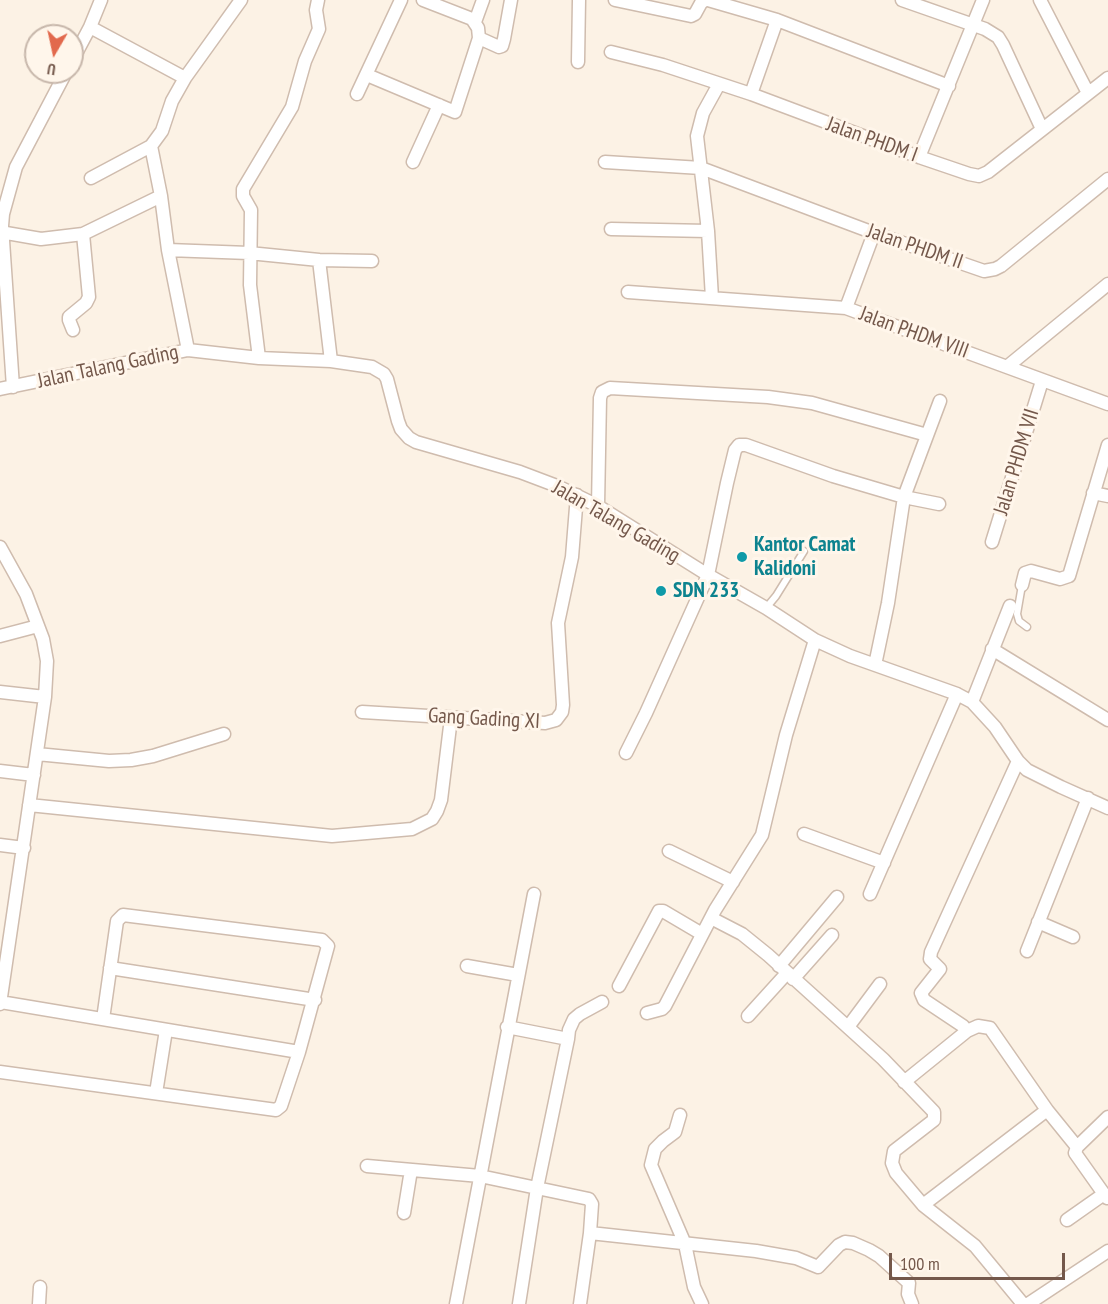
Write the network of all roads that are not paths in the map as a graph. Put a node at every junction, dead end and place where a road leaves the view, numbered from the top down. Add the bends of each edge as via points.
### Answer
1 (101, 0) edge
2 (241, 0) edge
3 (318, 0) edge
4 (401, 0) edge
5 (423, 0) edge
6 (483, 0) edge
7 (511, 0) edge
8 (579, 0) edge
9 (615, 0) edge
10 (707, 0) edge
11 (902, 0) edge
12 (983, 0) edge
13 (1040, 0) edge
14 (446, 4) edge
15 (777, 20) junction
16 (475, 22) junction
17 (973, 25) junction
18 (90, 27) junction
19 (84, 38) edge
20 (479, 38) junction
21 (611, 52) dead end
22 (578, 62) dead end
23 (367, 75) junction
24 (185, 78) junction
25 (1108, 78) edge
26 (60, 84) edge
27 (719, 84) junction
28 (949, 86) junction
29 (1088, 93) junction
30 (357, 94) dead end
31 (751, 94) junction
32 (439, 105) junction
33 (1042, 129) junction
34 (151, 146) junction
35 (919, 157) junction
36 (413, 162) dead end
37 (605, 162) dead end
38 (701, 168) junction
39 (91, 178) dead end
40 (1108, 179) edge
41 (157, 198) junction
42 (611, 229) dead end
43 (708, 231) junction
44 (2, 233) edge
45 (874, 233) junction
46 (83, 234) junction
47 (168, 250) junction
48 (249, 253) junction
49 (319, 260) junction
50 (372, 261) dead end
51 (1108, 284) edge
52 (628, 292) dead end
53 (712, 298) junction
54 (846, 308) junction
55 (74, 330) dead end
56 (189, 350) junction
57 (259, 358) junction
58 (331, 361) junction
59 (1008, 366) junction
60 (1042, 381) junction
61 (6, 388) edge
62 (1108, 391) edge
63 (940, 401) dead end
64 (1103, 402) edge
65 (927, 435) junction
66 (1108, 445) edge
67 (1093, 493) junction
68 (577, 495) junction
69 (1108, 496) edge
70 (904, 497) junction
71 (939, 504) dead end
72 (598, 506) junction
73 (993, 542) dead end
74 (0, 547) edge
75 (804, 551) dead end
76 (5, 568) edge
77 (708, 575) junction
78 (1022, 585) joint
79 (1010, 606) dead end
80 (766, 608) junction
81 (38, 626) junction
82 (1027, 627) dead end
83 (0, 636) edge
84 (815, 640) junction
85 (992, 649) junction
86 (875, 665) junction
87 (0, 692) edge
88 (957, 694) junction
89 (45, 697) junction
90 (972, 702) junction
91 (362, 712) dead end
92 (451, 718) junction
93 (1108, 720) edge
94 (224, 734) dead end
95 (626, 753) dead end
96 (37, 754) junction
97 (1018, 761) junction
98 (0, 771) edge
99 (34, 775) junction
100 (1088, 798) junction
101 (29, 805) junction
102 (1108, 808) edge
103 (804, 834) dead end
104 (0, 845) edge
105 (24, 848) junction
106 (669, 850) dead end
107 (884, 863) junction
108 (733, 882) junction
109 (534, 894) dead end
110 (870, 894) dead end
111 (837, 897) dead end
112 (711, 918) junction
113 (1038, 922) junction
114 (702, 934) junction
115 (832, 935) dead end
116 (1073, 937) dead end
117 (4, 951) edge
118 (1027, 951) dead end
119 (466, 966) dead end
120 (110, 968) junction
121 (786, 973) junction
122 (518, 975) junction
123 (880, 984) dead end
124 (619, 986) dead end
125 (1, 997) edge
126 (315, 1000) junction
127 (602, 1002) dead end
128 (647, 1013) dead end
129 (748, 1016) dead end
130 (103, 1018) junction
131 (507, 1027) junction
132 (848, 1027) junction
133 (166, 1030) junction
134 (967, 1030) junction
135 (568, 1039) junction
136 (299, 1052) junction
137 (0, 1072) edge
138 (904, 1082) junction
139 (156, 1093) junction
140 (1047, 1110) junction
141 (680, 1115) dead end
142 (1108, 1117) edge
143 (1077, 1147) junction
144 (367, 1166) dead end
145 (411, 1170) junction
146 (480, 1176) junction
147 (537, 1188) junction
148 (1106, 1196) edge
149 (923, 1205) junction
150 (404, 1213) dead end
151 (1067, 1220) dead end
152 (590, 1233) junction
153 (685, 1244) junction
154 (1108, 1251) edge
155 (40, 1287) dead end
156 (39, 1304) edge
157 (456, 1304) edge
158 (519, 1304) edge
159 (580, 1304) edge
160 (702, 1304) edge
161 (912, 1304) edge
162 (1023, 1304) edge
163 (1028, 1304) edge

1 - 18 street
2 - 24 street
3 - 48 street via 319,29 292,107 243,189 251,210
4 - 23 street
5 - 14 street
6 - 16 street
7 - 20 street via 502,46
8 - 22 street
9 - 10 street via 691,16
10 - 15 street
11 - 17 street
12 - 17 street
13 - 29 street
14 - 16 street
15 - 28 street
15 - 31 street
16 - 20 street
17 - 28 street
17 - 33 street via 992,32 1003,45
18 - 19 street
18 - 24 street
20 - 32 street via 455,112
21 - 27 street, Jalan PHDM I
23 - 30 street
23 - 32 street
24 - 34 street via 162,131
25 - 29 street, Jalan PHDM I
26 - 44 street via 16,167
27 - 31 street, Jalan PHDM I
27 - 38 street via 697,136
28 - 35 street
29 - 33 street, Jalan PHDM I
31 - 35 street, Jalan PHDM I
32 - 36 street
33 - 35 street, Jalan PHDM I via 979,176
34 - 39 street
34 - 41 street
37 - 38 street, Jalan PHDM II
38 - 43 street
38 - 45 street, Jalan PHDM II
40 - 45 street, Jalan PHDM II via 991,270 976,269
41 - 46 street
41 - 47 street
42 - 43 street
43 - 53 street
44 - 46 street via 41,238
44 - 61 street
45 - 54 street
46 - 55 street via 89,297 69,317
47 - 48 street
47 - 56 street
48 - 49 street
48 - 57 street via 249,285
49 - 50 street
49 - 58 street
51 - 59 street
52 - 53 street, Jalan PHDM VIII
53 - 54 street, Jalan PHDM VIII
54 - 59 street, Jalan PHDM VIII
56 - 57 street, Jalan Talang Gading
56 - 61 street, Jalan Talang Gading
57 - 58 street, Jalan Talang Gading
58 - 68 street, Jalan Talang Gading via 372,367 384,374 401,429 416,442 520,472
59 - 60 street, Jalan PHDM VIII
60 - 64 street, Jalan PHDM VIII
60 - 73 street, Jalan PHDM VII
62 - 64 street
63 - 65 street
65 - 70 street
65 - 72 street via 812,403 610,388 600,398
66 - 67 street
67 - 69 street
67 - 78 street via 1069,576 1060,579 1030,571 1025,573
68 - 72 street, Jalan Talang Gading
68 - 92 street, Gang Gading XI via 572,557 558,623 563,705 559,717 545,723
70 - 71 street
70 - 77 street via 739,445
70 - 86 street
72 - 77 street, Jalan Talang Gading
74 - 76 street
75 - 80 lane
76 - 81 street via 26,594
77 - 80 street, Jalan Talang Gading
77 - 95 street
78 - 82 lane via 1017,614
79 - 85 street
80 - 84 street, Jalan Talang Gading
81 - 83 street
81 - 89 street via 47,661
84 - 86 street, Jalan Talang Gading
84 - 108 street via 786,735 762,835
85 - 90 street
85 - 93 street
86 - 88 street, Jalan Talang Gading
87 - 89 street
88 - 90 street, Jalan Talang Gading
88 - 107 street
89 - 96 street
90 - 97 street, Jalan Talang Gading
91 - 92 street, Gang Gading XI
92 - 101 street via 441,800 432,819 412,829 332,836
94 - 96 street via 131,760
96 - 99 street
97 - 100 street, Jalan Talang Gading via 1041,778
97 - 134 street via 931,952 930,959 939,969 921,995
98 - 99 street
99 - 101 street
100 - 102 street, Jalan Talang Gading
100 - 113 street
101 - 105 street
103 - 107 street
104 - 105 street
105 - 117 street
106 - 108 street
107 - 110 street
108 - 112 street
109 - 122 street
111 - 121 street
112 - 114 street
112 - 121 street via 742,934
113 - 116 street
113 - 118 street
114 - 124 street via 659,911
114 - 128 street via 665,1006
115 - 121 street
117 - 125 street
119 - 122 street
120 - 126 street
120 - 126 street via 117,921 123,915 322,940 328,950
120 - 130 street
121 - 129 street
121 - 132 street
122 - 131 street
123 - 132 street
125 - 130 street
126 - 136 street
127 - 135 street via 574,1019
130 - 133 street
131 - 135 street
131 - 146 street
132 - 138 street
133 - 136 street
133 - 139 street
134 - 138 street
134 - 140 street via 983,1025 990,1028
135 - 147 street
136 - 139 street via 281,1106 276,1110
137 - 139 street
138 - 149 street via 935,1115 934,1120 894,1151 892,1159 896,1173
140 - 143 street
140 - 149 street
141 - 153 street via 675,1132 655,1149 651,1165
142 - 143 street
143 - 148 street via 1076,1156
144 - 145 street
145 - 146 street
145 - 150 street
146 - 147 street
146 - 157 street
147 - 152 street via 589,1199
147 - 158 street
148 - 151 street
149 - 162 street via 975,1246
152 - 153 street
152 - 159 street
153 - 160 street via 694,1287
153 - 161 street via 756,1251 796,1258 818,1267 842,1243 858,1244 879,1256 909,1283
154 - 163 street
155 - 156 street

